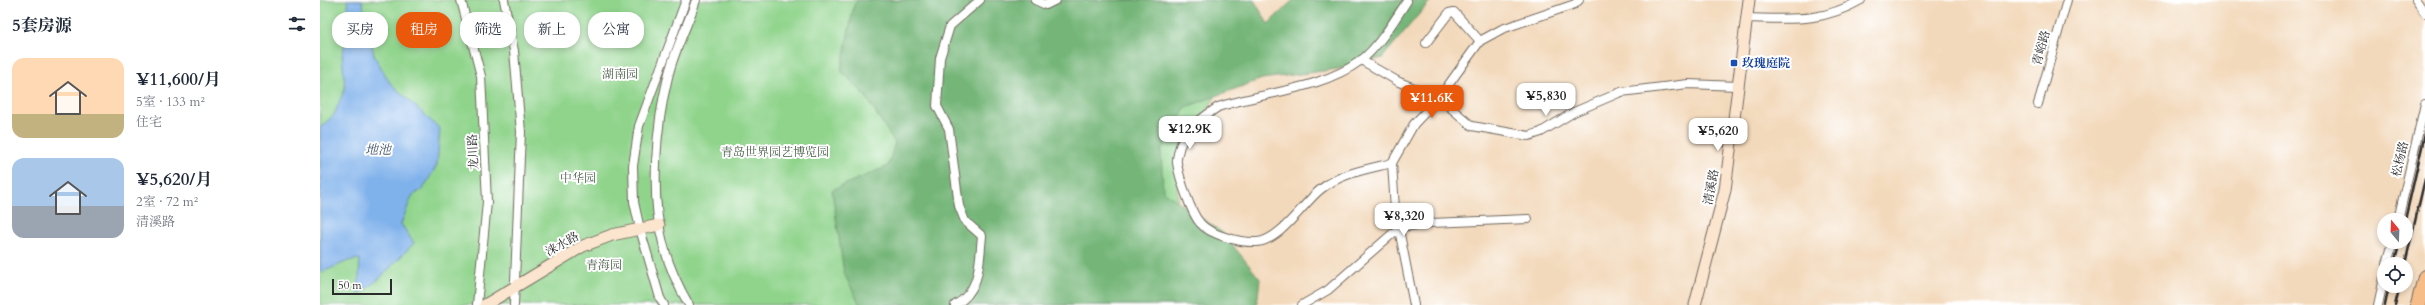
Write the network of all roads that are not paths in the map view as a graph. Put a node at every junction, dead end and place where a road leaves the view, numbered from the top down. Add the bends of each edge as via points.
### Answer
1 (461, 0) edge
2 (504, 0) edge
3 (686, 0) edge
4 (696, 0) edge
5 (980, 0) edge
6 (1035, 0) edge
7 (1056, 0) edge
8 (1408, 0) edge
9 (1579, 0) edge
10 (1749, 0) edge
11 (1861, 0) edge
12 (2067, 0) edge
13 (2416, 0) edge
14 (2425, 13) edge
15 (1747, 18) junction
16 (1480, 41) junction
17 (1426, 43) dead end
18 (1361, 60) junction
19 (1738, 86) junction
20 (1438, 98) junction
21 (2038, 104) dead end
22 (2425, 104) edge
23 (1392, 162) junction
24 (2400, 213) edge
25 (1528, 219) dead end
26 (659, 225) junction
27 (1400, 227) junction
28 (640, 229) junction
29 (2425, 277) edge
30 (515, 285) junction
31 (2381, 293) edge
32 (477, 305) edge
33 (485, 305) edge
34 (514, 305) edge
35 (664, 305) edge
36 (689, 305) edge
37 (955, 305) edge
38 (1302, 305) edge
39 (1414, 305) edge
40 (1695, 305) edge
41 (2378, 305) edge
42 (2418, 305) edge

1 - 32 street, 龙川路 via 481,76 487,202
2 - 30 street via 514,51 521,132
3 - 28 street via 639,126 633,166 634,202
4 - 26 street via 668,76 658,131
5 - 37 street via 950,26 940,58 937,106 949,129 959,206 965,221 982,236 976,282 963,300
6 - 7 street via 1046,5
8 - 18 street via 1392,26
9 - 16 street via 1575,4 1502,29
10 - 15 street, 清溪路
11 - 15 street via 1826,15 1807,19
12 - 21 street, 青峪路
13 - 14 street
15 - 19 street, 清溪路
16 - 17 street via 1454,12 1449,13
16 - 20 street
18 - 20 street via 1399,82
18 - 23 street via 1328,78 1218,107 1190,129 1180,145 1177,162 1200,223 1212,231 1244,241 1257,242 1272,236 1322,188 1350,173
19 - 20 street via 1688,84 1621,92 1574,112 1541,132 1529,136 1472,126
19 - 40 street, 清溪路 via 1725,190
20 - 23 street via 1414,124
22 - 24 street, 松杨路
23 - 27 street via 1395,209
25 - 27 street via 1431,223
26 - 28 street, 涞水路
26 - 36 street via 663,244 679,287
27 - 38 street via 1328,290
27 - 39 street
28 - 30 street, 涞水路 via 612,235 583,246
28 - 35 street
29 - 42 highway
30 - 33 street, 涞水路
30 - 34 street
31 - 41 street

